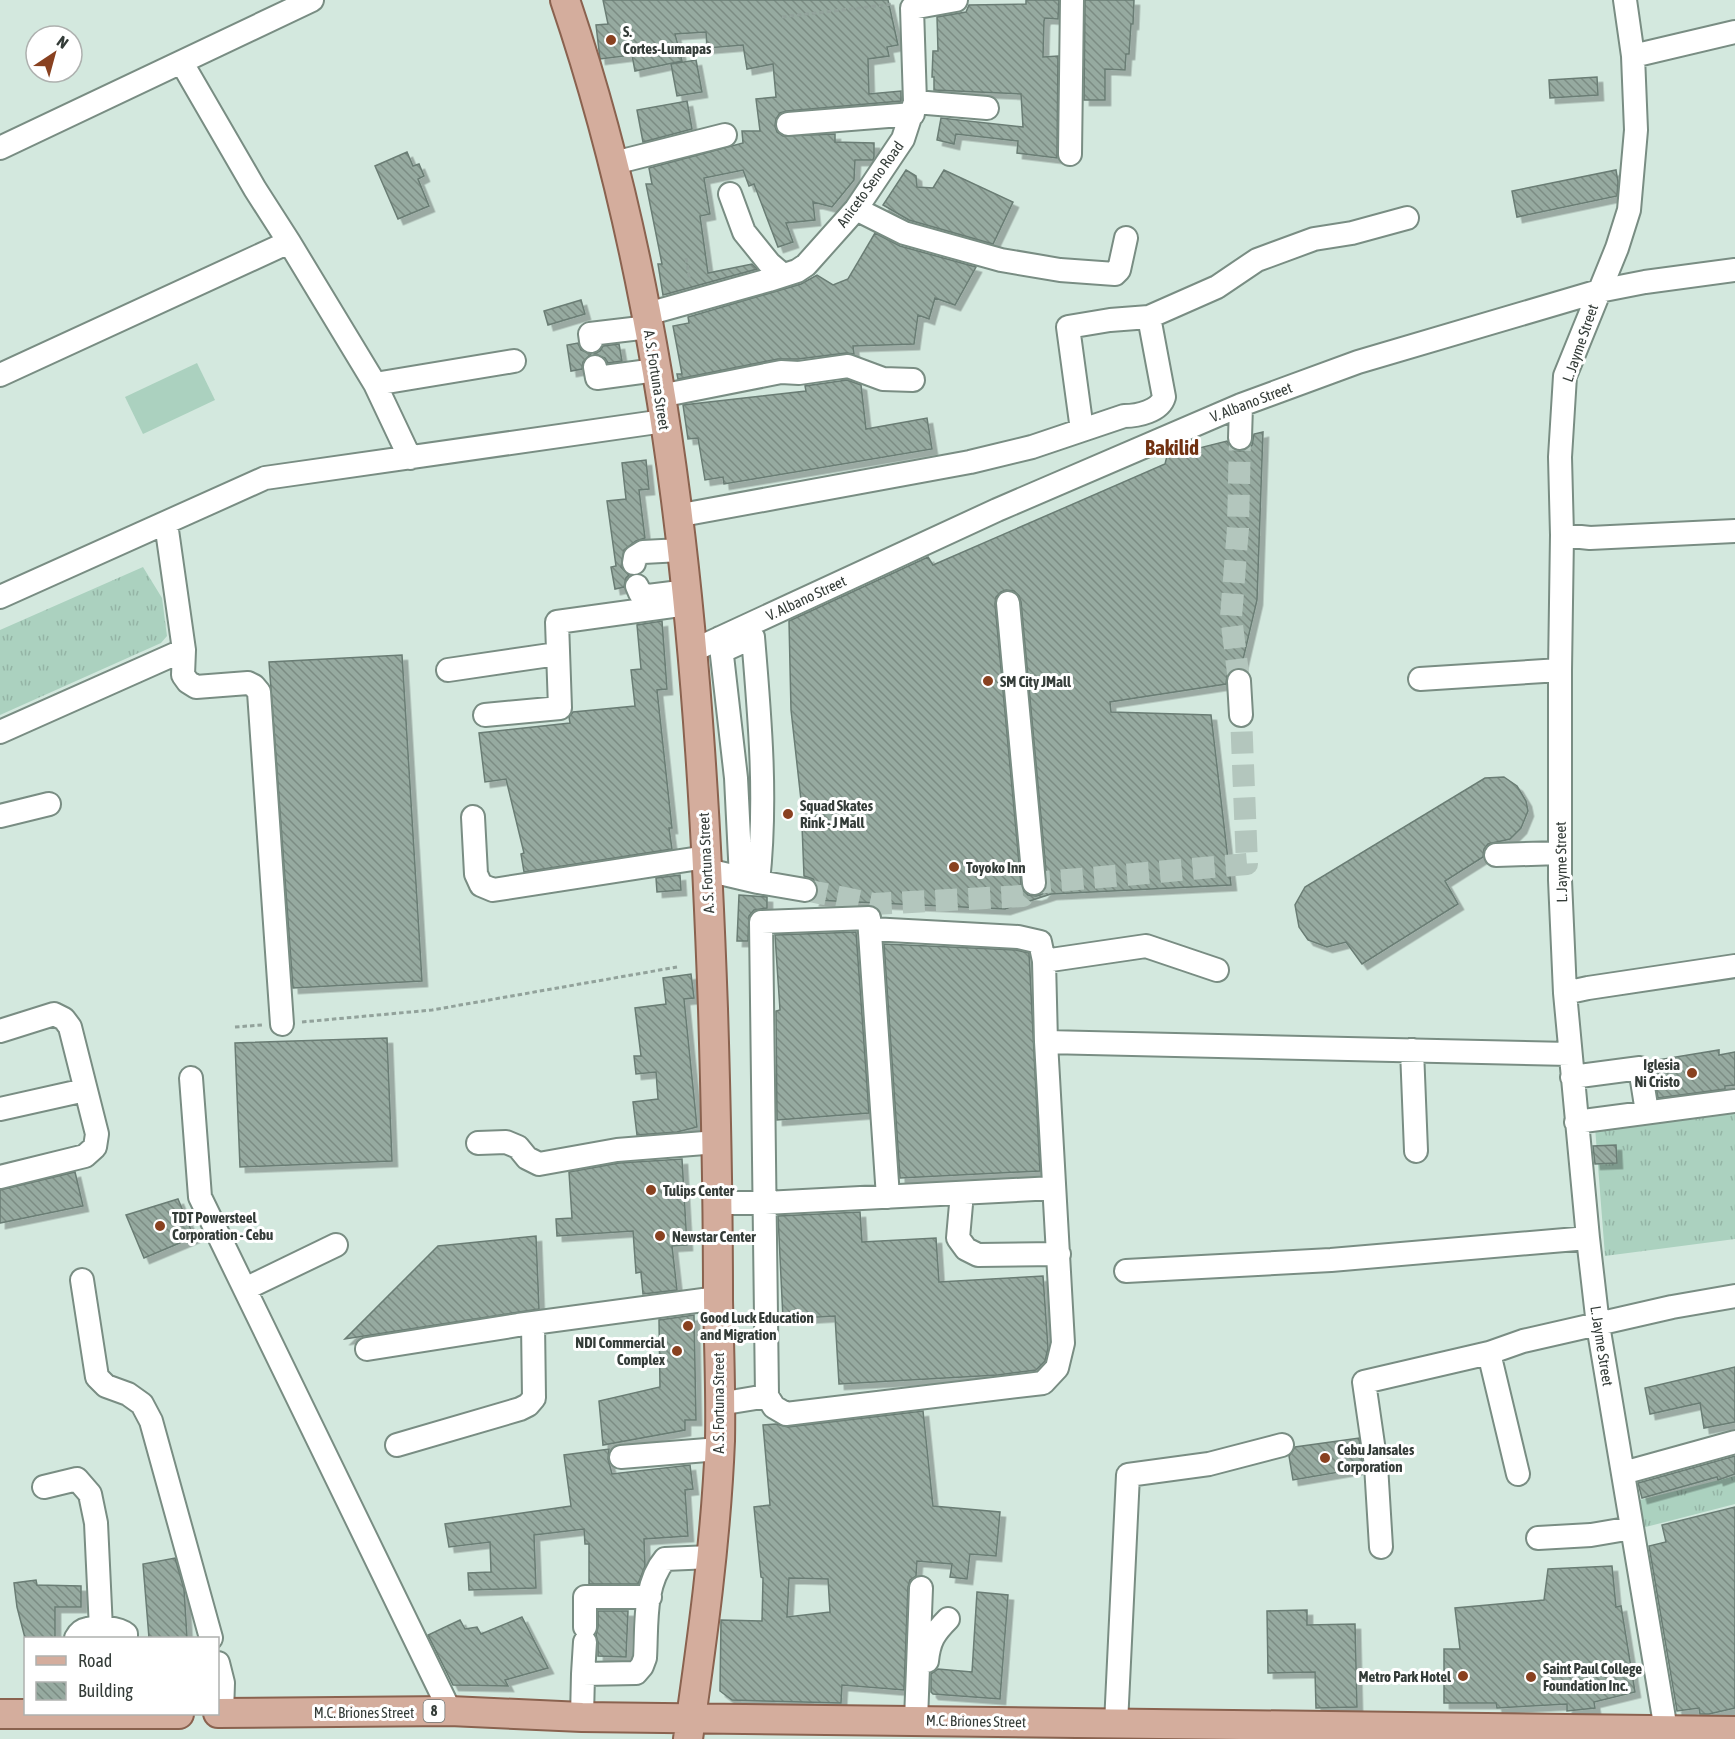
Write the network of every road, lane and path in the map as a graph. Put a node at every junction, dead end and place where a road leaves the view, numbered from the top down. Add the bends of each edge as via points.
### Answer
1 (312, 0) edge
2 (565, 0) edge
3 (956, 0) edge
4 (1072, 0) edge
5 (1625, 0) edge
6 (912, 8) junction
7 (782, 17) dead end
8 (1735, 32) edge
9 (1633, 56) junction
10 (182, 63) junction
11 (914, 108) junction
12 (987, 108) dead end
13 (788, 124) dead end
14 (725, 135) dead end
15 (0, 148) edge
16 (1070, 154) dead end
17 (614, 163) junction
18 (730, 194) dead end
19 (856, 209) junction
20 (1407, 218) dead end
21 (1126, 238) dead end
22 (289, 242) junction
23 (1735, 270) edge
24 (783, 275) junction
25 (1599, 291) junction
26 (1149, 317) junction
27 (648, 320) junction
28 (591, 341) dead end
29 (514, 361) dead end
30 (595, 367) dead end
31 (0, 375) edge
32 (913, 380) dead end
33 (375, 384) junction
34 (660, 396) junction
35 (1240, 405) junction
36 (1082, 430) junction
37 (1143, 433) junction
38 (1240, 438) tunnel mouth
39 (410, 458) junction
40 (676, 516) junction
41 (166, 523) junction
42 (1735, 531) edge
43 (1562, 535) junction
44 (681, 550) junction
45 (0, 597) edge
46 (687, 598) junction
47 (1008, 603) dead end
48 (720, 644) junction
49 (184, 650) junction
50 (557, 654) junction
51 (692, 658) junction
52 (448, 670) dead end
53 (1560, 670) junction
54 (1420, 679) dead end
55 (1239, 681) tunnel mouth
56 (1241, 714) tunnel mouth
57 (485, 715) dead end
58 (0, 732) edge
59 (49, 804) dead end
60 (0, 816) edge
61 (473, 818) dead end
62 (1560, 853) junction
63 (1496, 855) dead end
64 (707, 863) junction
65 (749, 880) junction
66 (1034, 883) dead end
67 (805, 890) tunnel mouth
68 (871, 929) junction
69 (1044, 961) junction
70 (1735, 966) edge
71 (677, 968) dead end
72 (1216, 970) dead end
73 (1565, 993) junction
74 (282, 1024) junction
75 (235, 1027) dead end
76 (0, 1031) edge
77 (1046, 1042) junction
78 (1412, 1050) junction
79 (1570, 1054) junction
80 (1572, 1077) junction
81 (191, 1078) dead end
82 (85, 1090) junction
83 (1735, 1101) edge
84 (0, 1109) edge
85 (1647, 1113) junction
86 (1576, 1122) junction
87 (717, 1142) junction
88 (478, 1143) dead end
89 (1416, 1151) dead end
90 (0, 1177) edge
91 (1054, 1188) junction
92 (962, 1193) junction
93 (888, 1197) junction
94 (718, 1203) junction
95 (765, 1203) junction
96 (1588, 1238) junction
97 (336, 1245) dead end
98 (1059, 1254) junction
99 (1125, 1271) dead end
100 (82, 1280) dead end
101 (245, 1288) junction
102 (1735, 1296) edge
103 (718, 1298) junction
104 (533, 1323) junction
105 (1598, 1325) junction
106 (367, 1348) dead end
107 (1489, 1353) junction
108 (767, 1396) junction
109 (719, 1404) junction
110 (1735, 1442) edge
111 (397, 1445) dead end
112 (1282, 1445) dead end
113 (719, 1449) junction
114 (621, 1456) dead end
115 (1623, 1473) junction
116 (1518, 1474) dead end
117 (44, 1486) dead end
118 (1632, 1528) junction
119 (1538, 1538) dead end
120 (1381, 1548) dead end
121 (711, 1557) junction
122 (921, 1588) dead end
123 (650, 1597) junction
124 (948, 1619) dead end
125 (101, 1629) junction
126 (76, 1637) edge
127 (126, 1637) edge
128 (211, 1637) edge
129 (219, 1667) edge
130 (583, 1674) junction
131 (450, 1711) junction
132 (220, 1713) edge
133 (0, 1714) edge
134 (24, 1714) edge
135 (582, 1717) junction
136 (920, 1720) junction
137 (1116, 1724) junction
138 (689, 1729) edge
139 (1665, 1730) junction
140 (1735, 1732) edge

1 - 10 street
2 - 17 main road, A. S. Fortuna Street
3 - 6 street
4 - 16 street
5 - 9 street, L. Jayme Street
6 - 7 path via 897,4
6 - 11 street, Aniceto Seno Road
8 - 9 street
9 - 25 street, L. Jayme Street via 1636,130 1629,210
10 - 15 street
10 - 22 street
11 - 12 street
11 - 13 street
11 - 19 street, Aniceto Seno Road via 903,139
14 - 17 street
17 - 27 main road, A. S. Fortuna Street
18 - 24 street via 744,231
19 - 21 street via 904,233 1001,260 1060,270 1115,274
19 - 24 street, Aniceto Seno Road via 806,265
20 - 26 street via 1314,239 1257,260 1217,287
22 - 31 street
22 - 33 street
23 - 25 street, V. Albano Street
24 - 27 street, Aniceto Seno Road
25 - 35 street, V. Albano Street via 1358,362
25 - 43 street, L. Jayme Street via 1565,376 1560,457
26 - 36 street via 1068,327
26 - 37 street via 1164,397
27 - 28 street, Aniceto Seno Road via 590,334
27 - 34 main road, A. S. Fortuna Street
29 - 33 street
30 - 34 street via 597,378
32 - 34 street via 883,379 848,366 781,372
33 - 39 street
34 - 39 street
34 - 40 main road, A. S. Fortuna Street
35 - 37 street, V. Albano Street
35 - 38 street
36 - 37 street via 1124,416
36 - 40 street via 970,462
37 - 48 street, V. Albano Street via 997,510
39 - 41 street via 265,478
40 - 44 main road, A. S. Fortuna Street
41 - 45 street
41 - 49 street
42 - 43 street
43 - 53 street, L. Jayme Street
44 - 46 main road, A. S. Fortuna Street
44 - 46 street via 643,552 635,557 635,574 640,593
46 - 50 street via 557,622
46 - 51 main road, A. S. Fortuna Street
47 - 66 street
48 - 51 street, V. Albano Street
48 - 65 street
48 - 65 street via 753,637 763,811 762,841
49 - 58 street
49 - 74 street via 183,675 196,687 248,683 259,692
50 - 52 street
50 - 57 street via 560,708
51 - 64 main road, A. S. Fortuna Street
53 - 54 street
53 - 62 street, L. Jayme Street
55 - 56 street
59 - 60 street
61 - 64 street via 476,874 481,885 493,890
62 - 63 street
62 - 73 street, L. Jayme Street
64 - 65 street
64 - 87 main road, A. S. Fortuna Street
65 - 67 street
68 - 69 street via 1018,937 1040,942
68 - 93 street
68 - 95 street via 869,918 760,922
69 - 72 street via 1146,946
69 - 77 street
70 - 73 street
71 - 74 path via 432,1010
73 - 79 street, L. Jayme Street
74 - 75 path
76 - 82 street via 54,1014 64,1019 70,1027
77 - 78 street
77 - 91 street
78 - 79 street
78 - 89 street
79 - 80 street, L. Jayme Street
80 - 85 street via 1640,1068
80 - 86 street, L. Jayme Street
81 - 101 street via 200,1197
82 - 84 street
82 - 90 street via 97,1134 95,1148 85,1156
83 - 85 street
85 - 86 street
86 - 96 street, L. Jayme Street
87 - 88 street via 616,1150 539,1164 506,1142
87 - 94 main road, A. S. Fortuna Street
91 - 92 street
91 - 98 street
92 - 93 street
92 - 98 street via 958,1238 966,1249 978,1255
93 - 95 street
94 - 95 street
94 - 103 main road, A. S. Fortuna Street
95 - 108 street
96 - 99 street via 1331,1260
96 - 105 street, L. Jayme Street
97 - 101 street
98 - 108 street via 1063,1342 1057,1368 1042,1383 786,1414 774,1407
100 - 128 street via 97,1377 141,1404 152,1421
101 - 131 street
102 - 105 street
103 - 104 street
103 - 109 main road, A. S. Fortuna Street
104 - 106 street
104 - 111 street via 534,1398 528,1405
105 - 107 street via 1523,1341
105 - 115 street, L. Jayme Street
107 - 116 street
107 - 120 street via 1364,1382 1376,1465
108 - 109 street
109 - 113 main road, A. S. Fortuna Street
110 - 115 street
112 - 137 street via 1209,1464 1128,1475
113 - 114 street
113 - 121 main road, A. S. Fortuna Street
115 - 118 street, L. Jayme Street
117 - 125 street via 77,1479 90,1494 96,1523
118 - 119 street
118 - 139 street, L. Jayme Street
121 - 123 street via 665,1559 656,1569
121 - 138 main road, A. S. Fortuna Street
122 - 136 street
123 - 130 street via 642,1666 636,1672
123 - 130 street via 585,1597
124 - 136 street via 928,1645
125 - 126 street via 86,1629
125 - 127 street via 122,1631
129 - 132 street via 223,1683
130 - 135 street
131 - 132 main road, M.C. Briones Street / 8
131 - 135 main road, M.C. Briones Street / 8
133 - 134 main road
135 - 138 main road, M.C. Briones Street / 8
136 - 137 main road, M.C. Briones Street / 8
136 - 138 main road, M.C. Briones Street / 8
137 - 139 main road, M.C. Briones Street / 8
139 - 140 main road, M.C. Briones Street / 8

